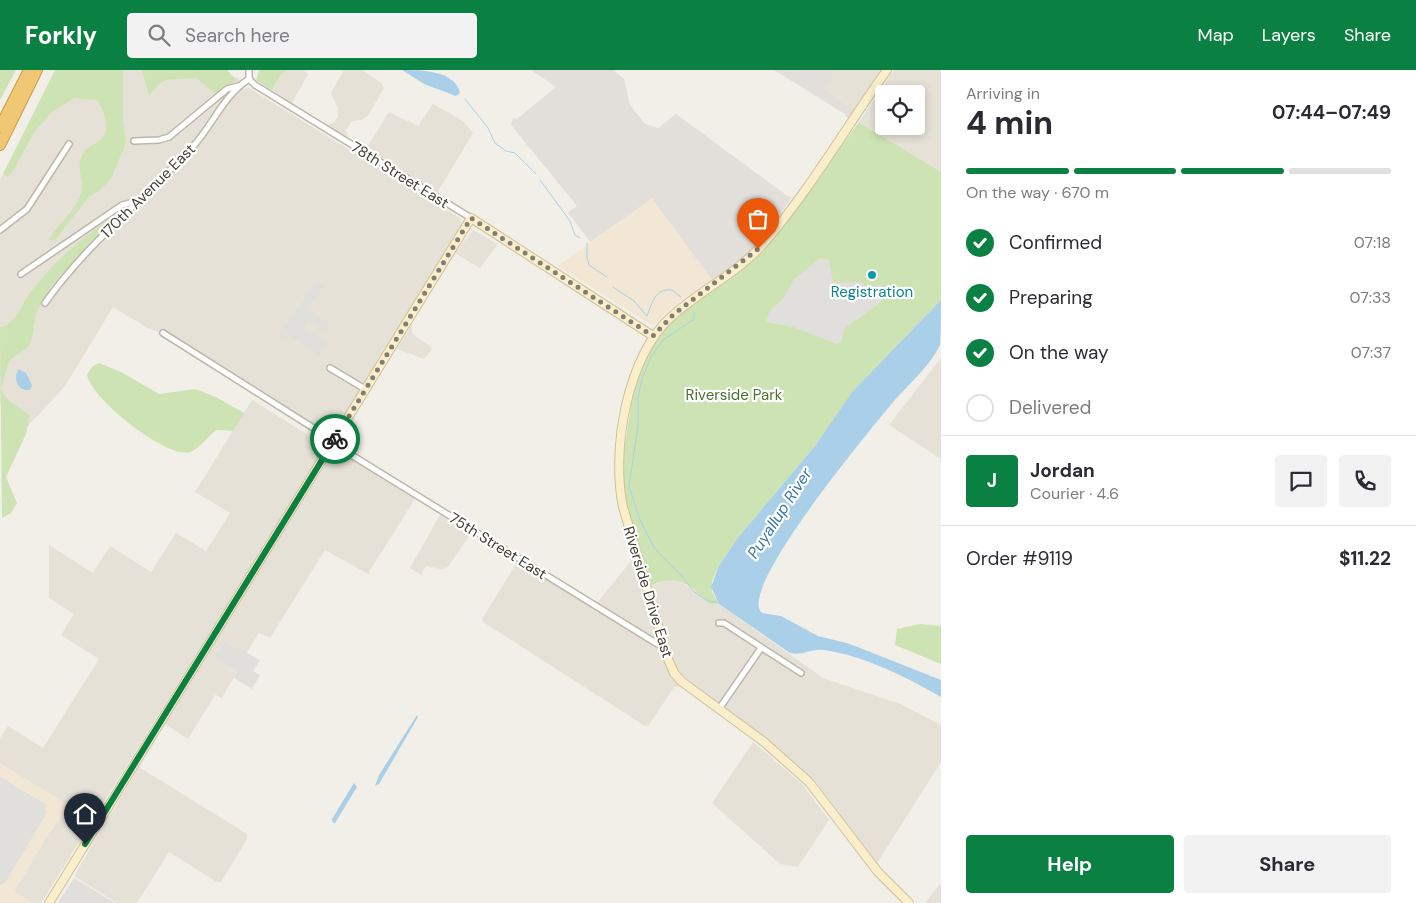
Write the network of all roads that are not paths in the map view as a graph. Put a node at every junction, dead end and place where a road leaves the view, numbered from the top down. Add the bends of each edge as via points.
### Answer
1 (29, 70) edge
2 (37, 70) edge
3 (249, 70) edge
4 (887, 70) edge
5 (249, 79) junction
6 (238, 86) junction
7 (0, 127) edge
8 (134, 141) dead end
9 (69, 144) dead end
10 (0, 145) edge
11 (141, 200) junction
12 (471, 218) junction
13 (0, 230) edge
14 (21, 274) dead end
15 (45, 303) dead end
16 (163, 334) dead end
17 (653, 336) junction
18 (330, 368) dead end
19 (365, 390) junction
20 (333, 442) junction
21 (720, 623) dead end
22 (664, 648) junction
23 (761, 648) junction
24 (801, 673) dead end
25 (719, 709) junction
26 (49, 903) edge
27 (908, 903) edge

1 - 7 highway
2 - 10 highway
3 - 5 street
4 - 17 street, Riverside Drive East via 785,217 758,249 673,315
5 - 6 street, 170th Avenue East
5 - 12 street, 78th Street East
6 - 8 street via 228,89 169,137
6 - 11 street, 170th Avenue East via 202,135
9 - 13 street via 27,210
11 - 14 street via 122,205
11 - 15 street, 170th Avenue East via 70,270
12 - 17 street, 78th Street East
12 - 19 street
16 - 20 street, 75th Street East
17 - 22 street, Riverside Drive East via 630,386 620,451 619,482 623,507
18 - 19 street
19 - 20 street
20 - 22 street, 75th Street East
20 - 26 street
21 - 23 street
22 - 25 street, Riverside Drive East via 676,677
23 - 24 street
23 - 25 street
25 - 27 street, Riverside Drive East via 784,758 809,782 878,872

